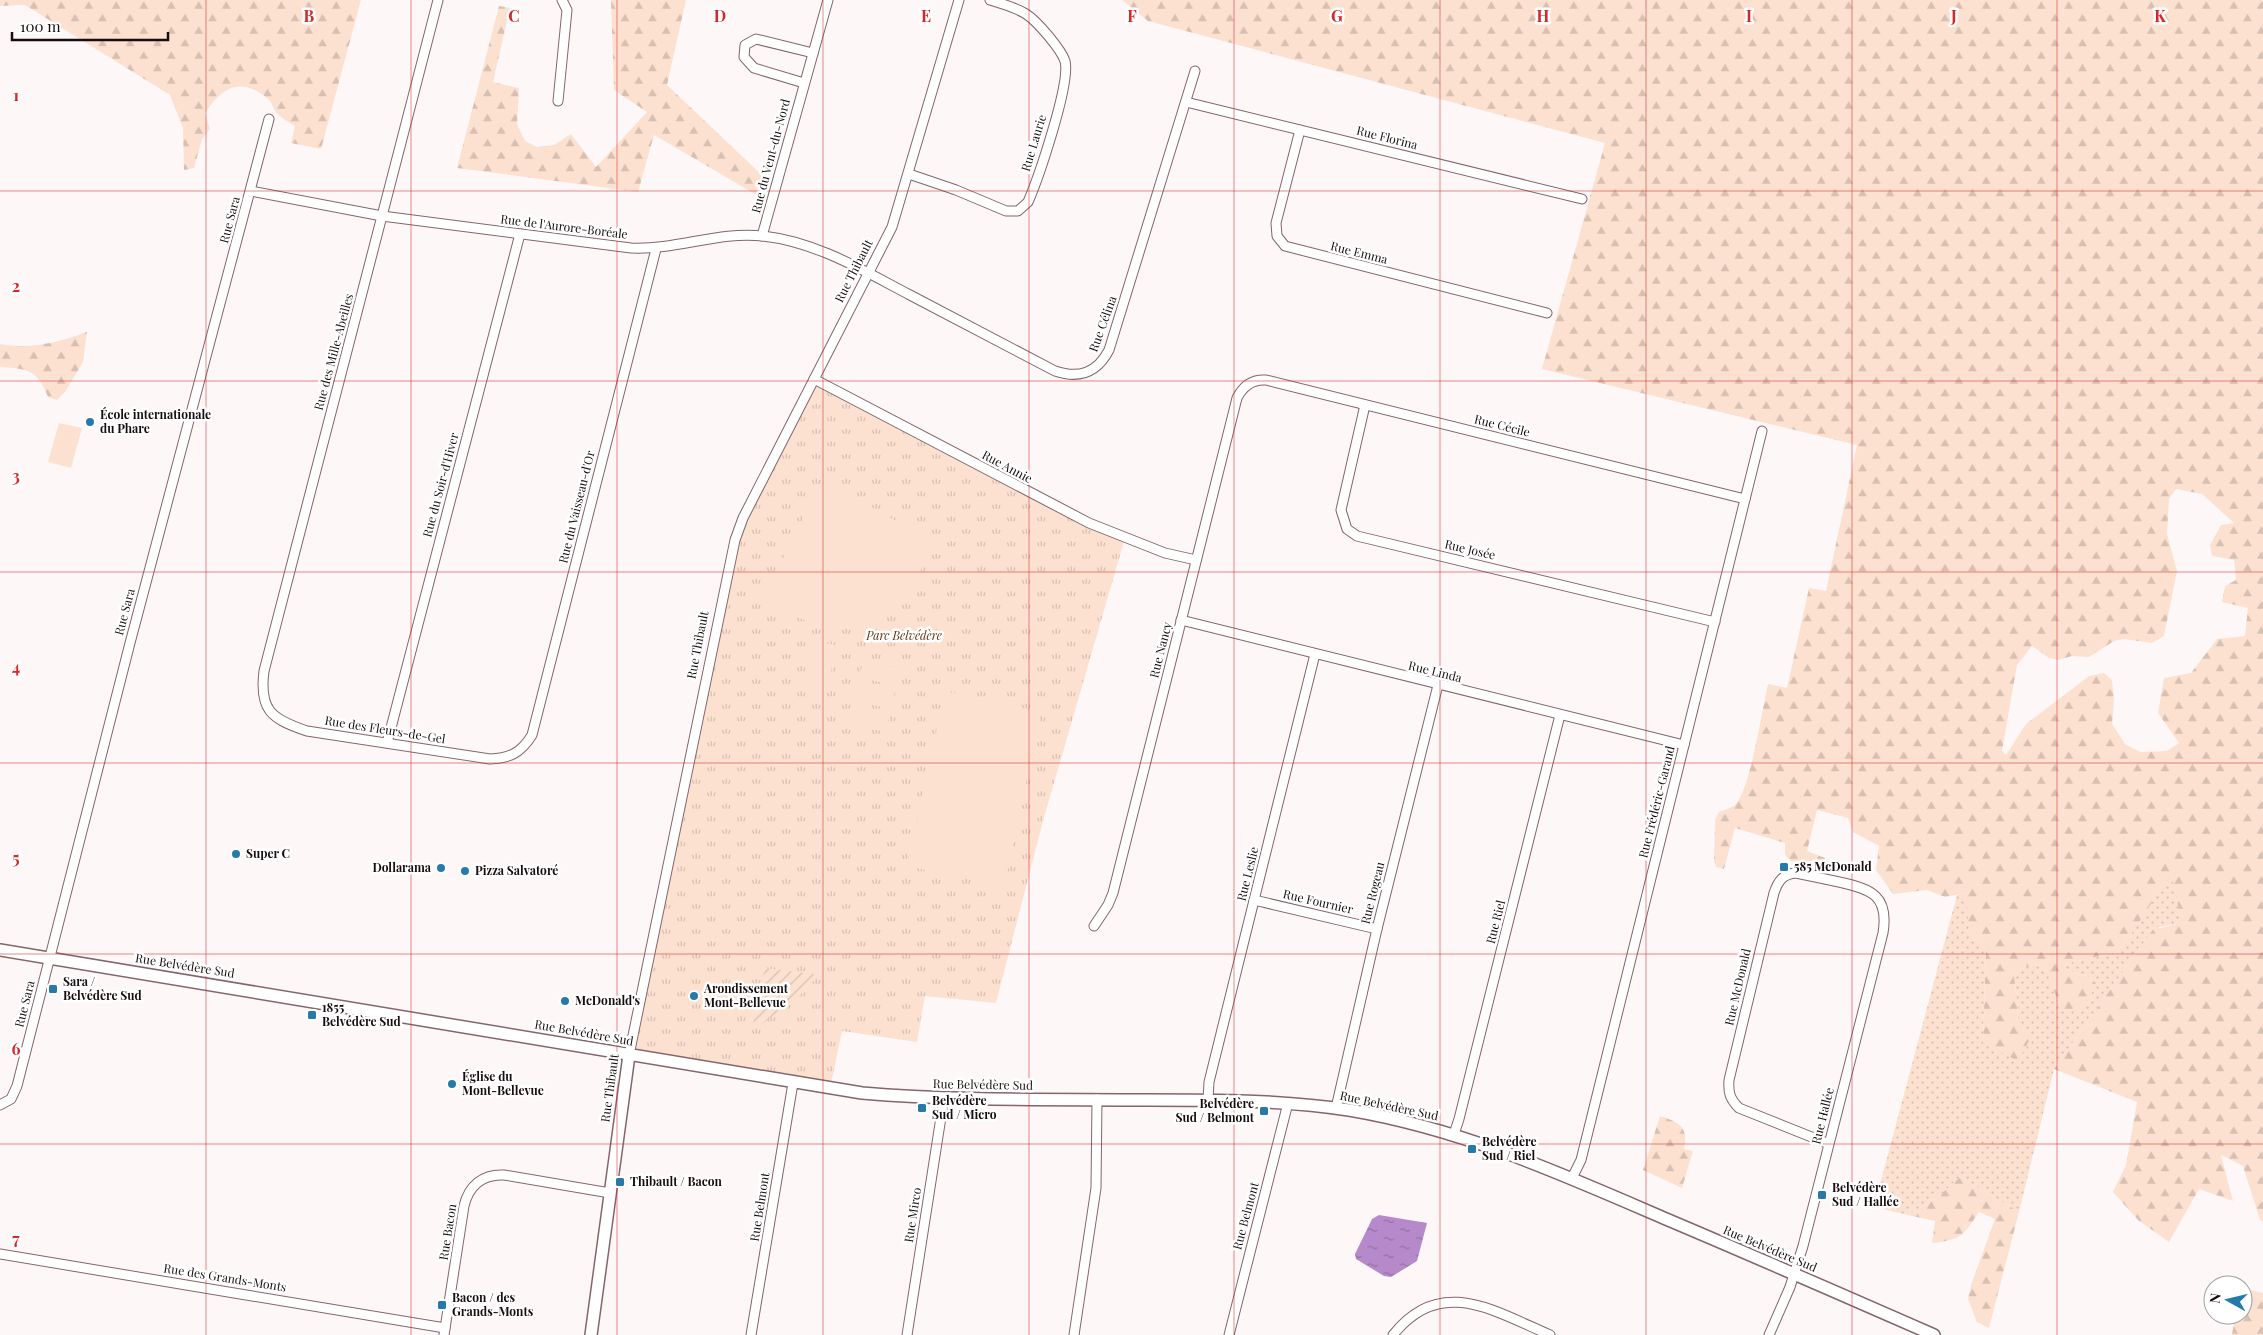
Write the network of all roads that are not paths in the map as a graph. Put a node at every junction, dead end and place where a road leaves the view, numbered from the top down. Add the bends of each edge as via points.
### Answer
1 (438, 0) edge
2 (562, 0) edge
3 (828, 0) edge
4 (958, 0) edge
5 (990, 0) edge
6 (813, 53) junction
7 (1194, 71) dead end
8 (804, 83) junction
9 (558, 101) dead end
10 (1186, 102) junction
11 (270, 119) dead end
12 (1300, 130) junction
13 (909, 174) junction
14 (251, 191) junction
15 (1582, 199) dead end
16 (382, 216) junction
17 (520, 234) junction
18 (762, 236) junction
19 (656, 249) junction
20 (868, 273) junction
21 (1547, 313) dead end
22 (814, 379) junction
23 (1252, 382) joint
24 (1365, 405) junction
25 (1762, 431) dead end
26 (1745, 500) junction
27 (1196, 560) junction
28 (1181, 620) junction
29 (1715, 622) junction
30 (1315, 654) junction
31 (1438, 685) junction
32 (268, 710) joint
33 (1560, 715) junction
34 (387, 743) junction
35 (1684, 745) junction
36 (504, 758) joint
37 (1254, 900) junction
38 (1879, 900) joint
39 (1094, 926) dead end
40 (1377, 929) junction
41 (0, 950) edge
42 (49, 958) junction
43 (629, 1055) junction
44 (793, 1083) junction
45 (944, 1098) junction
46 (1097, 1099) junction
47 (1208, 1100) junction
48 (1288, 1103) junction
49 (0, 1105) edge
50 (1336, 1108) junction
51 (1454, 1134) junction
52 (1829, 1144) junction
53 (1572, 1178) junction
54 (610, 1193) junction
55 (0, 1254) edge
56 (1794, 1274) junction
57 (445, 1332) edge
58 (591, 1335) edge
59 (751, 1335) edge
60 (907, 1335) edge
61 (1074, 1335) edge
62 (1229, 1335) edge
63 (1393, 1335) edge
64 (1550, 1335) edge
65 (1769, 1335) edge
66 (1934, 1335) edge

1 - 16 street, Rue des Mille-Abeilles
2 - 9 street via 567,10
3 - 6 street, Rue du Vent-du-Nord
4 - 13 street, Rue Thibault
5 - 13 street, Rue Laurie via 1028,15 1061,52 1065,62 1065,81 1028,202 1018,211 1006,212
6 - 8 street, Rue du Vent-du-Nord
6 - 8 street via 756,39 745,45 744,57 754,68
7 - 10 street, Rue Célina
8 - 18 street, Rue du Vent-du-Nord
10 - 12 street, Rue Florina
10 - 20 street, Rue Célina via 1109,350 1104,360 1089,372 1068,375 1055,371
11 - 14 street, Rue Sara
12 - 15 street, Rue Florina
12 - 21 street, Rue Emma via 1276,223 1277,236 1285,246
13 - 20 street, Rue Thibault via 892,227
14 - 16 street, Rue de l'Aurore-Boréale
14 - 42 street, Rue Sara
16 - 17 street, Rue de l'Aurore-Boréale
16 - 32 street, Rue des Mille-Abeilles via 264,671 263,699
17 - 19 street, Rue de l'Aurore-Boréale
17 - 34 street, Rue du Soir-d'Hiver
18 - 19 street, Rue de l'Aurore-Boréale via 722,237
18 - 20 street, Rue de l'Aurore-Boréale via 805,245
19 - 36 street, Rue du Vaisseau-d'Or via 532,735 519,751
20 - 22 street, Rue Thibault
22 - 27 street, Rue Annie via 1089,523 1165,553
22 - 43 street, Rue Thibault via 743,518 732,550
23 - 24 street, Rue Cécile via 1266,380
23 - 27 street, Rue Nancy via 1237,398
24 - 26 street, Rue Cécile
24 - 29 street, Rue Josée via 1341,510 1347,529 1357,536
25 - 26 street, Rue Frédéric-Garand
26 - 29 street, Rue Frédéric-Garand
27 - 28 street, Rue Nancy
28 - 30 street, Rue Linda
28 - 39 street, Rue Nancy via 1113,893
29 - 35 street, Rue Frédéric-Garand
30 - 31 street, Rue Linda
30 - 37 street, Rue Leslie
31 - 33 street, Rue Linda
31 - 40 street, Rue Rogeau
32 - 34 street, Rue des Fleurs-de-Gel via 278,720 306,731
33 - 35 street, Rue Linda
33 - 51 street, Rue Riel
34 - 36 street, Rue des Fleurs-de-Gel via 478,758
35 - 53 street, Rue Frédéric-Garand via 1581,1160
37 - 40 street, Rue Fournier
37 - 47 street, Rue Leslie via 1209,1082
38 - 52 street, Rue Hallée via 1885,918 1883,933
38 - 52 street, Rue McDonald via 1865,888 1796,873 1784,876 1778,882 1729,1080 1728,1092 1740,1108
40 - 50 street, Rue Rogeau
41 - 42 street, Rue Belvédère Sud
42 - 43 street, Rue Belvédère Sud
42 - 49 street, Rue Sara via 15,1093 8,1102
43 - 44 street, Rue Belvédère Sud
43 - 54 street, Rue Thibault
44 - 45 street, Rue Belvédère Sud via 862,1093
44 - 59 street, Rue Belmont
45 - 46 street, Rue Belvédère Sud
45 - 60 street, Rue Mirco
46 - 47 street, Rue Belvédère Sud
46 - 61 street via 1096,1188
47 - 48 street, Rue Belvédère Sud
48 - 50 street, Rue Belvédère Sud
48 - 62 street, Rue Belmont
50 - 51 street, Rue Belvédère Sud
51 - 53 street, Rue Belvédère Sud
52 - 56 street, Rue Hallée
53 - 56 street, Rue Belvédère Sud
54 - 57 street, Rue Bacon via 504,1175 481,1179 472,1186 464,1206
54 - 58 street, Rue Thibault
55 - 57 street, Rue des Grands-Monts
56 - 65 street, Rue Hallée
56 - 66 street, Rue Belvédère Sud
63 - 64 street via 1418,1311 1451,1301 1474,1303

